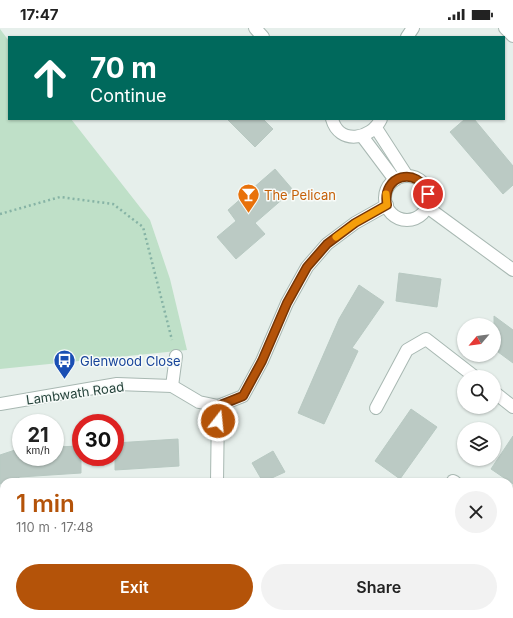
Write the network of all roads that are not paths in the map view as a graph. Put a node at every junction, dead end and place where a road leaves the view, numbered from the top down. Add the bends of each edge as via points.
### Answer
1 (255, 28) edge
2 (505, 28) edge
3 (262, 36) edge
4 (513, 36) edge
5 (333, 120) edge
6 (379, 123) edge
7 (362, 136) junction
8 (401, 178) junction
9 (387, 205) junction
10 (427, 207) junction
11 (513, 270) edge
12 (176, 356) road end
13 (466, 370) edge
14 (172, 386) junction
15 (501, 398) edge
16 (0, 404) edge
17 (218, 406) junction
18 (513, 407) edge
19 (376, 408) dead end
20 (217, 478) edge

1 - 3 street
2 - 4 street
5 - 7 street via 345,134 353,137
6 - 7 street via 370,133
6 - 8 street
7 - 8 street
8 - 9 street via 387,191
8 - 10 street via 416,178 426,187 429,200
9 - 10 street via 396,216 410,220 417,218
9 - 17 street via 355,223 327,244 307,267 243,396
10 - 11 street
12 - 14 street
13 - 19 street via 426,339 407,350
14 - 16 street, Lambwath Road via 117,384
14 - 17 street, Lambwath Road via 199,402
15 - 18 street
17 - 20 street

